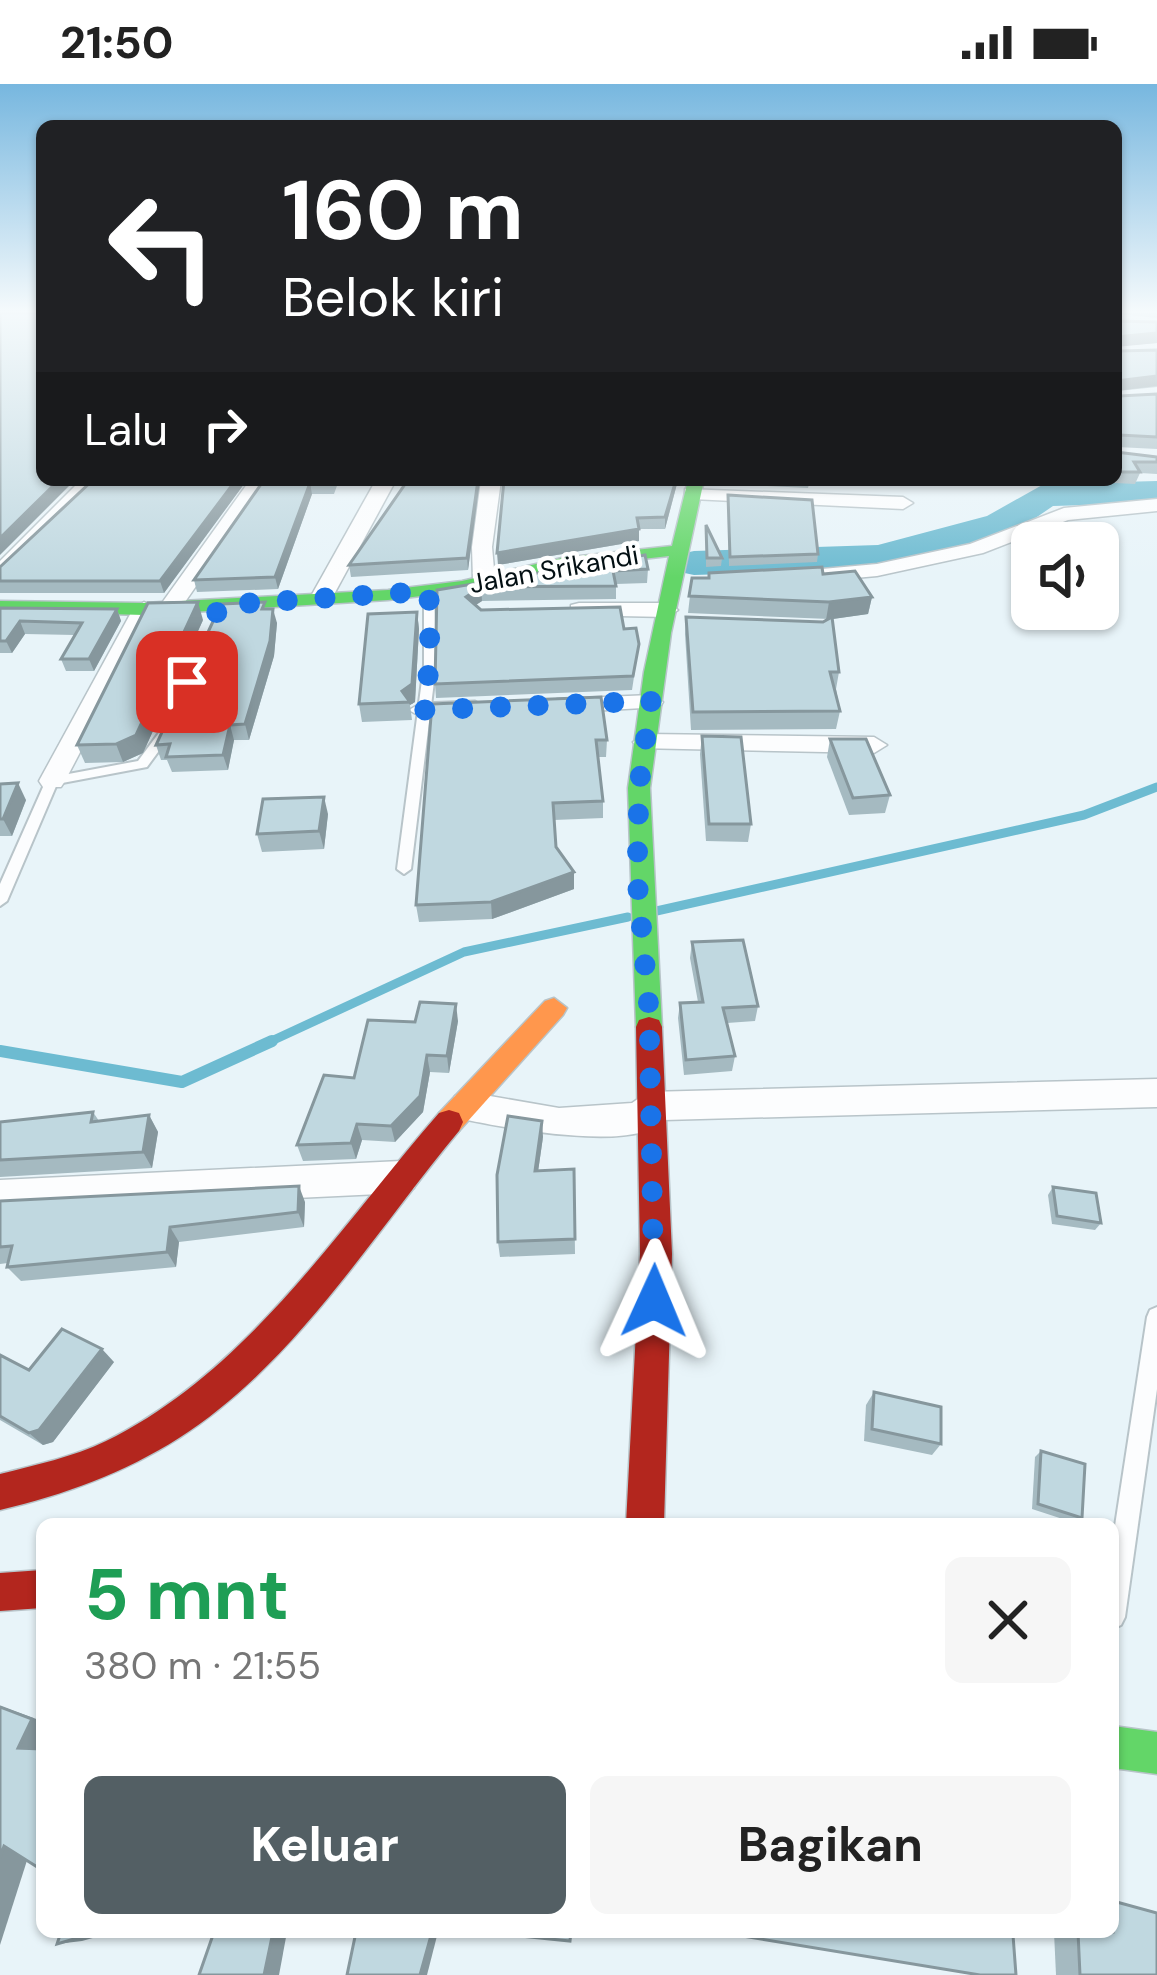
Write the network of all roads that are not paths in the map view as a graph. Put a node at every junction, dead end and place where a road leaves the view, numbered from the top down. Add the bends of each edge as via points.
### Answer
1 (86, 486) edge
2 (255, 486) edge
3 (383, 486) edge
4 (490, 486) edge
5 (694, 486) edge
6 (903, 503) dead end
7 (1157, 505) edge
8 (678, 550) junction
9 (0, 573) edge
10 (788, 577) edge
11 (484, 580) junction
12 (429, 591) junction
13 (321, 598) junction
14 (0, 606) edge
15 (157, 609) junction
16 (553, 610) edge
17 (674, 620) junction
18 (651, 701) junction
19 (422, 710) junction
20 (171, 722) edge
21 (646, 742) junction
22 (874, 745) edge
23 (52, 781) junction
24 (404, 869) dead end
25 (0, 901) edge
26 (554, 1008) dead end
27 (1157, 1094) edge
28 (467, 1106) junction
29 (648, 1111) junction
30 (401, 1177) junction
31 (0, 1196) edge
32 (1157, 1317) edge
33 (0, 1492) edge
34 (645, 1518) edge
35 (1119, 1576) edge
36 (36, 1589) edge
37 (0, 1592) edge
38 (1119, 1748) edge
39 (1157, 1754) edge

1 - 9 street
2 - 15 street
3 - 13 street
4 - 11 street
5 - 6 street
5 - 8 main road
7 - 10 street via 1098,499 976,549
8 - 11 main road, Jalan Srikandi
8 - 17 main road via 685,580
11 - 12 main road, Jalan Srikandi
12 - 13 main road, Jalan Srikandi
12 - 19 lane
13 - 15 main road, Jalan Srikandi via 217,613
14 - 15 main road, Jalan Srikandi
15 - 23 street
16 - 17 street
17 - 18 main road
18 - 19 street
18 - 21 main road
19 - 24 lane
20 - 23 lane via 142,764
21 - 22 street
21 - 29 main road via 637,878
23 - 25 lane
26 - 28 main road
27 - 29 street
28 - 29 street via 559,1123
28 - 30 main road
29 - 34 main road via 656,1254
30 - 31 street
30 - 33 main road via 277,1332 204,1396 130,1448 77,1473
32 - 35 lane
36 - 37 main road
38 - 39 main road

